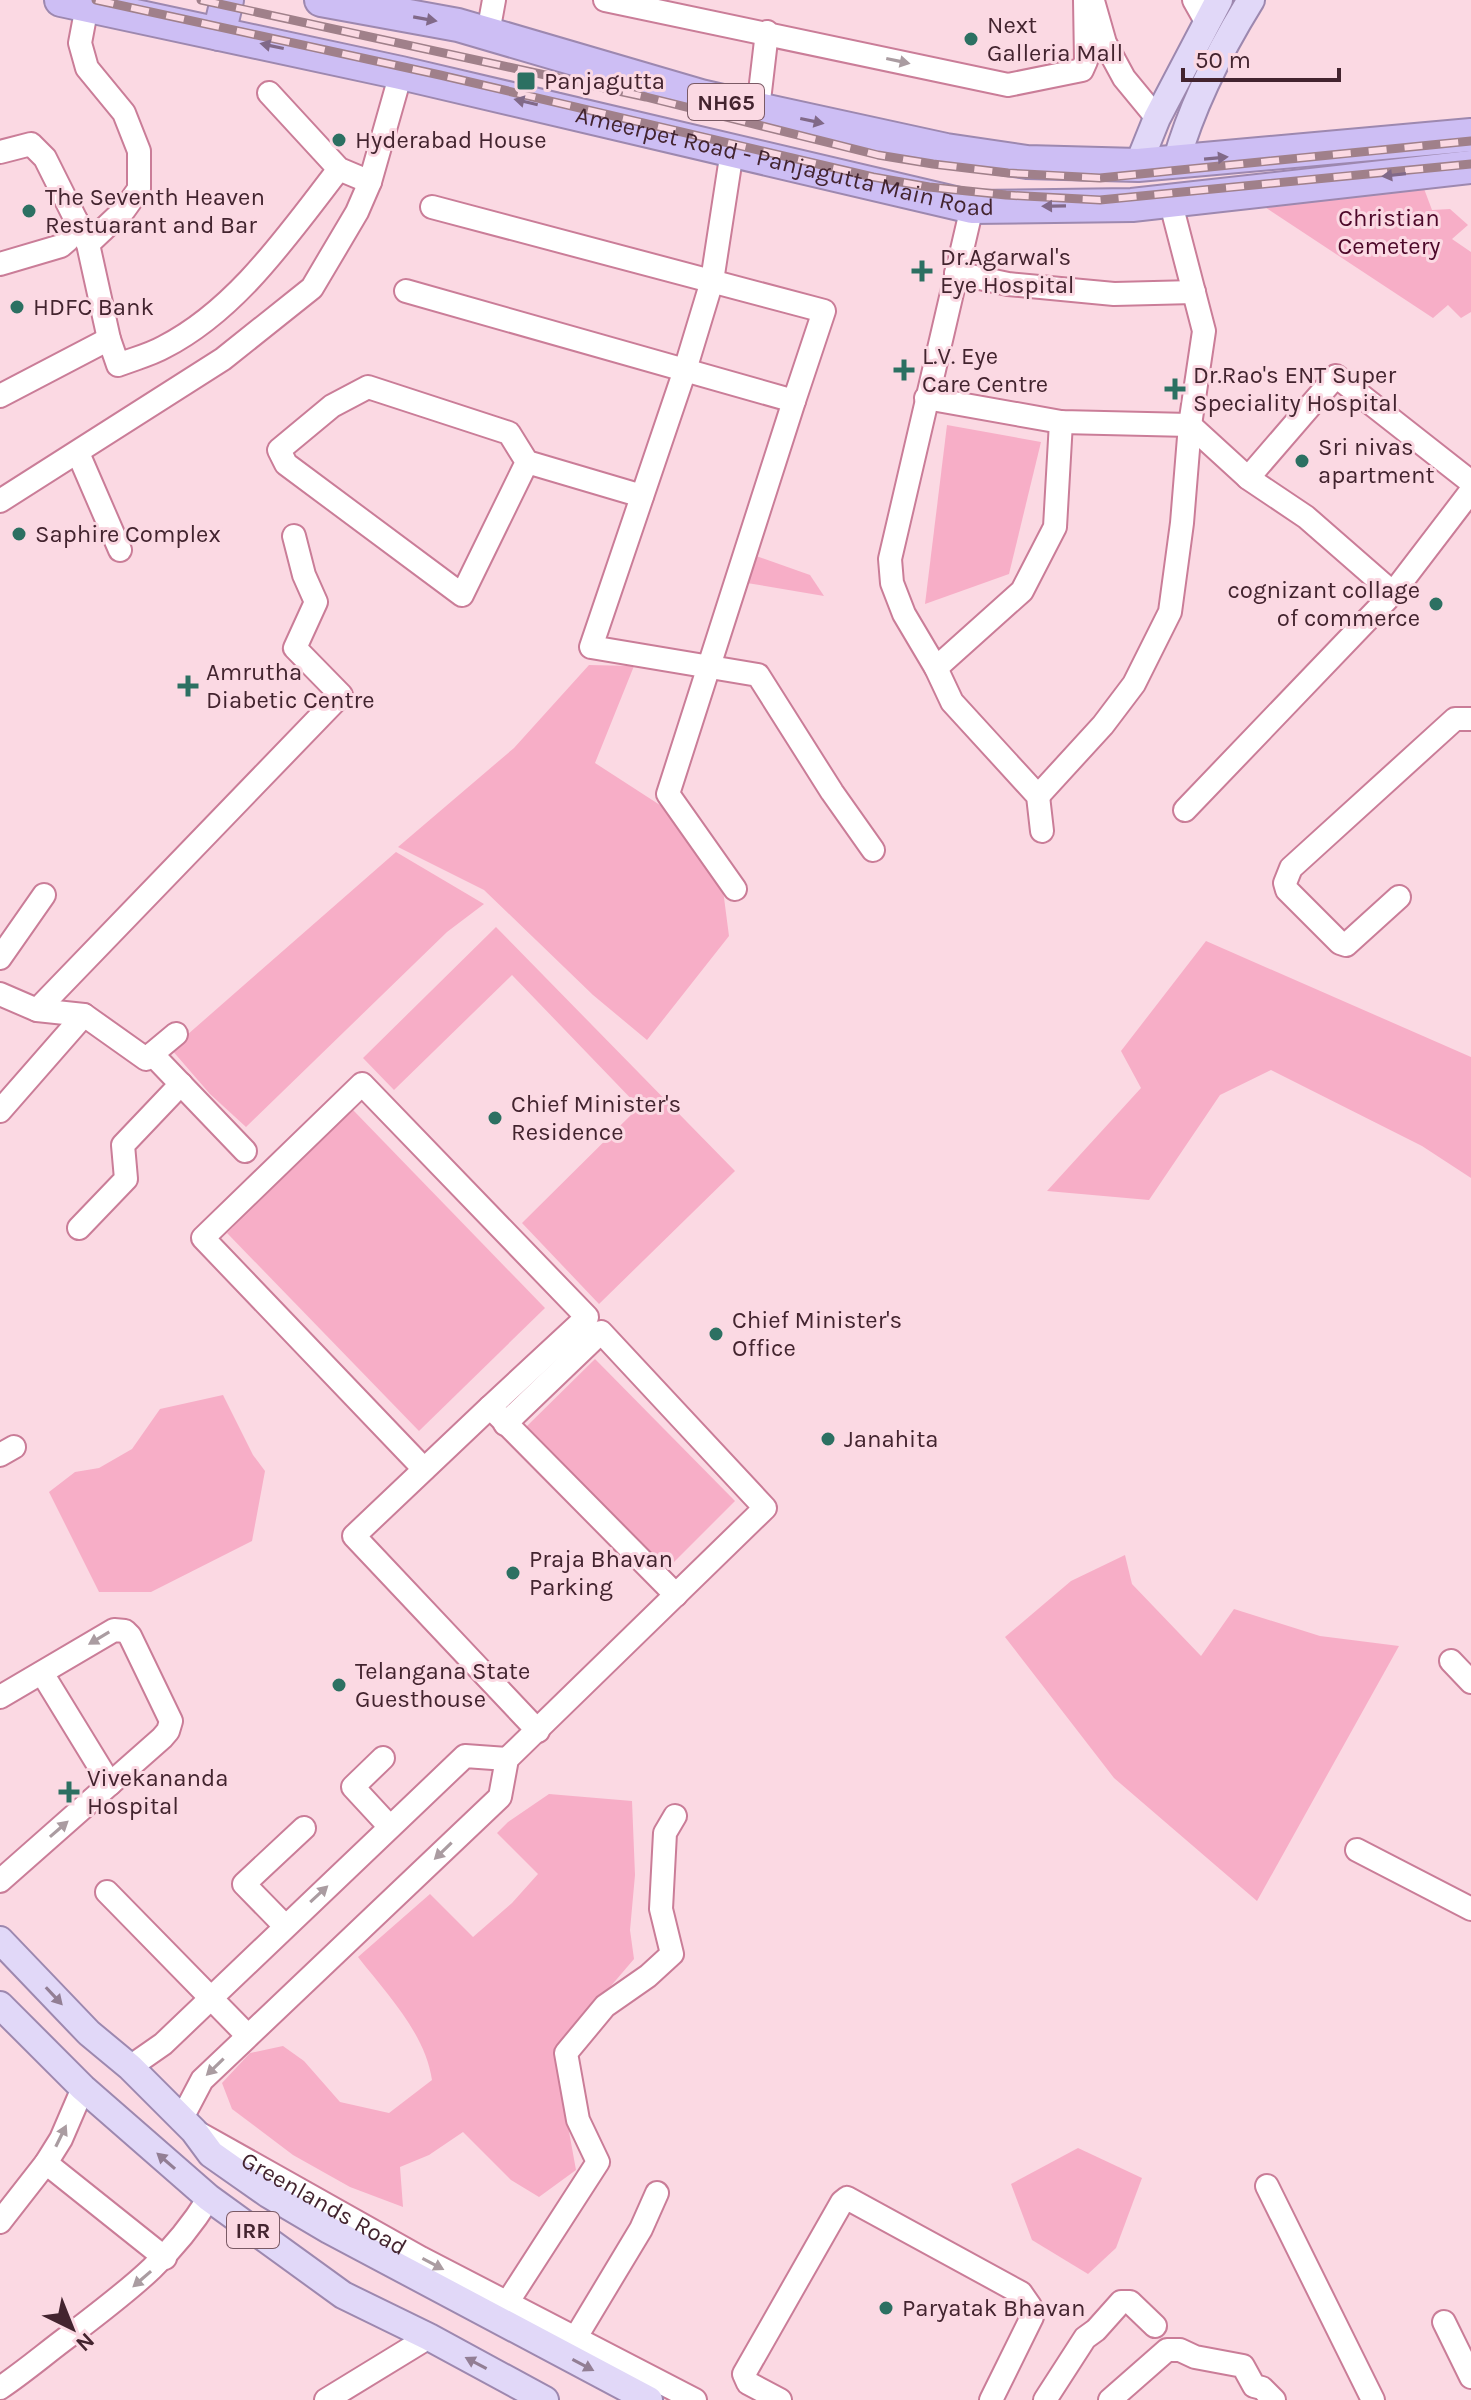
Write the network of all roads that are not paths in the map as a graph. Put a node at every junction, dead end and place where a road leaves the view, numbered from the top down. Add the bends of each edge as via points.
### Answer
1 (227, 0) edge
2 (321, 0) edge
3 (494, 0) edge
4 (605, 0) edge
5 (1085, 0) edge
6 (1093, 0) edge
7 (1251, 0) edge
8 (74, 3) edge
9 (1207, 8) edge
10 (767, 32) junction
11 (488, 33) junction
12 (219, 34) junction
13 (401, 73) junction
14 (269, 93) dead end
15 (758, 109) junction
16 (1157, 118) junction
17 (1471, 135) edge
18 (732, 151) junction
19 (0, 152) edge
20 (1176, 162) junction
21 (1138, 165) junction
22 (1471, 167) edge
23 (339, 169) junction
24 (370, 182) junction
25 (1170, 200) junction
26 (432, 207) dead end
27 (972, 207) junction
28 (76, 220) junction
29 (88, 244) junction
30 (0, 264) edge
31 (956, 273) junction
32 (712, 281) junction
33 (406, 291) dead end
34 (1194, 292) junction
35 (109, 339) junction
36 (685, 370) junction
37 (0, 396) edge
38 (926, 398) junction
39 (794, 401) junction
40 (1061, 422) junction
41 (1190, 425) junction
42 (78, 453) junction
43 (527, 462) junction
44 (1248, 478) junction
45 (1471, 482) edge
46 (1471, 491) edge
47 (642, 496) junction
48 (0, 501) edge
49 (294, 536) dead end
50 (120, 550) dead end
51 (1393, 593) junction
52 (707, 666) junction
53 (936, 668) junction
54 (1471, 719) edge
55 (1038, 796) junction
56 (1185, 810) dead end
57 (1042, 831) dead end
58 (873, 850) dead end
59 (735, 889) dead end
60 (44, 895) dead end
61 (1399, 897) dead end
62 (0, 958) edge
63 (0, 994) edge
64 (37, 1010) junction
65 (84, 1015) junction
66 (176, 1034) dead end
67 (152, 1054) junction
68 (181, 1084) junction
69 (0, 1111) edge
70 (245, 1151) dead end
71 (79, 1228) dead end
72 (498, 1415) junction
73 (424, 1469) junction
74 (676, 1595) junction
75 (1451, 1661) dead end
76 (42, 1673) junction
77 (1471, 1682) edge
78 (0, 1697) edge
79 (538, 1731) junction
80 (383, 1758) dead end
81 (507, 1759) junction
82 (110, 1784) junction
83 (675, 1816) dead end
84 (390, 1827) junction
85 (304, 1828) dead end
86 (1357, 1850) dead end
87 (0, 1881) edge
88 (107, 1892) dead end
89 (1471, 1909) edge
90 (285, 1926) junction
91 (0, 1940) edge
92 (211, 1997) junction
93 (0, 2005) edge
94 (248, 2036) junction
95 (130, 2067) junction
96 (83, 2088) junction
97 (188, 2125) junction
98 (46, 2163) junction
99 (1267, 2186) dead end
100 (657, 2193) dead end
101 (209, 2198) junction
102 (0, 2222) edge
103 (165, 2258) junction
104 (507, 2303) junction
105 (1444, 2322) dead end
106 (1155, 2326) dead end
107 (429, 2337) junction
108 (576, 2337) junction
109 (1471, 2377) edge
110 (0, 2388) edge
111 (326, 2400) edge
112 (545, 2400) edge
113 (649, 2400) edge
114 (695, 2400) edge
115 (780, 2400) edge
116 (991, 2400) edge
117 (1045, 2400) edge
118 (1110, 2400) edge
119 (1274, 2400) edge
120 (1373, 2400) edge

1 - 12 highway
2 -> 11 highway, Ameerpet Road - Panjagutta Main Road / NH65
3 - 11 street
4 - 10 street
10 -> 5 street via 1008,85 1082,70
6 - 16 street via 1105,43 1124,78
7 - 20 main road via 1185,131
8 - 12 highway, Ameerpet Road - Panjagutta Main Road / NH65
8 - 29 street via 87,68 124,113 139,151 139,189
9 - 16 main road
10 - 15 street
11 - 15 highway, Ameerpet Road - Panjagutta Main Road / NH65
13 -> 12 highway, Ameerpet Road - Panjagutta Main Road / NH65
18 -> 13 highway, Ameerpet Road - Panjagutta Main Road / NH65
13 - 24 street
14 - 23 street
15 -> 21 highway, Ameerpet Road - Panjagutta Main Road / NH65 via 1027,162
16 - 21 main road
20 -> 17 highway, Ameerpet Road - Panjagutta Main Road / NH65
18 - 27 highway, Ameerpet Road - Panjagutta Main Road / NH65
18 - 32 street
19 - 28 street via 31,144 45,158
20 - 21 highway, Ameerpet Road - Panjagutta Main Road / NH65
22 -> 25 highway, Ameerpet Road - Panjagutta Main Road / NH65
23 - 24 street
23 - 35 street via 231,299 190,330 164,348 118,365
24 - 42 street via 312,288 223,359
25 -> 27 highway, Ameerpet Road - Panjagutta Main Road / NH65
25 - 34 street
26 - 32 street
27 - 31 street
28 - 29 street
28 - 30 street via 61,246
29 - 35 street
31 - 34 street via 1008,284 1114,294
31 - 38 street
32 - 36 street
32 - 39 street via 824,311
33 - 36 street
34 - 41 street via 1204,331
35 - 37 street
36 - 39 street
36 - 47 street
38 - 40 street
38 - 53 street via 890,559 904,614
39 - 52 street
40 - 41 street
40 - 53 street via 1055,527 1022,591
41 - 44 street
41 - 55 street via 1170,612 1134,684
42 - 48 street
42 - 50 street
43 - 43 street via 462,595 286,464 279,450 332,406 368,387 509,433
43 - 47 street
44 - 45 street via 1336,376
44 - 51 street via 1306,517
46 - 51 street
47 - 52 street via 591,647
49 - 64 street via 316,602 295,648 341,695
51 - 56 street
52 - 58 street via 758,675
52 - 59 street via 668,794
53 - 55 street via 952,702
54 - 61 street via 1455,719 1291,868 1285,883 1346,945
55 - 57 street
60 - 62 street
63 - 64 street
64 - 65 street
65 - 67 street via 146,1059
65 - 69 street
66 - 67 street
67 - 68 street
68 - 70 street
68 - 71 street via 123,1145 126,1179
72 - 73 street
72 - 73 street via 587,1317 362,1084 203,1238
72 - 74 street
72 - 74 street via 601,1332 609,1340 765,1508
73 - 79 street via 354,1536
74 - 79 street
75 - 77 street
76 - 78 street
76 - 82 street
82 -> 76 street via 162,1738 171,1721 130,1636 114,1630
79 - 81 street
80 - 84 street via 353,1787
81 - 84 street via 465,1756
81 -> 94 street via 500,1797
87 -> 82 street
83 - 104 street via 665,1833 661,1909 672,1954 605,2006 566,2053 578,2120 598,2162
90 -> 84 street
85 - 90 street via 244,1884
86 - 89 street
88 - 92 street
90 - 92 street
91 -> 95 main road, Greenlands Road / IRR via 89,2033
92 - 94 street
92 - 95 street via 163,2044
93 - 96 main road, IRR
94 -> 97 street via 202,2080
95 - 97 main road, Greenlands Road / IRR
98 -> 96 street
101 -> 96 main road, IRR
97 -> 104 street, Greenlands Road / IRR
97 -> 113 main road, IRR via 211,2154 268,2194
98 - 102 street
98 - 103 street
99 - 120 street
100 - 108 street
101 - 103 street
101 - 107 main road, IRR via 343,2295
103 -> 110 street
104 - 108 street, Greenlands Road / IRR
105 - 109 street
106 - 117 street via 1130,2302 1121,2302 1085,2338
107 - 111 street
112 -> 107 main road, IRR
108 - 114 street, Greenlands Road / IRR
115 - 116 street via 748,2383 744,2374 847,2198 1021,2293 1032,2317
118 - 119 street via 1167,2350 1243,2366 1254,2386

